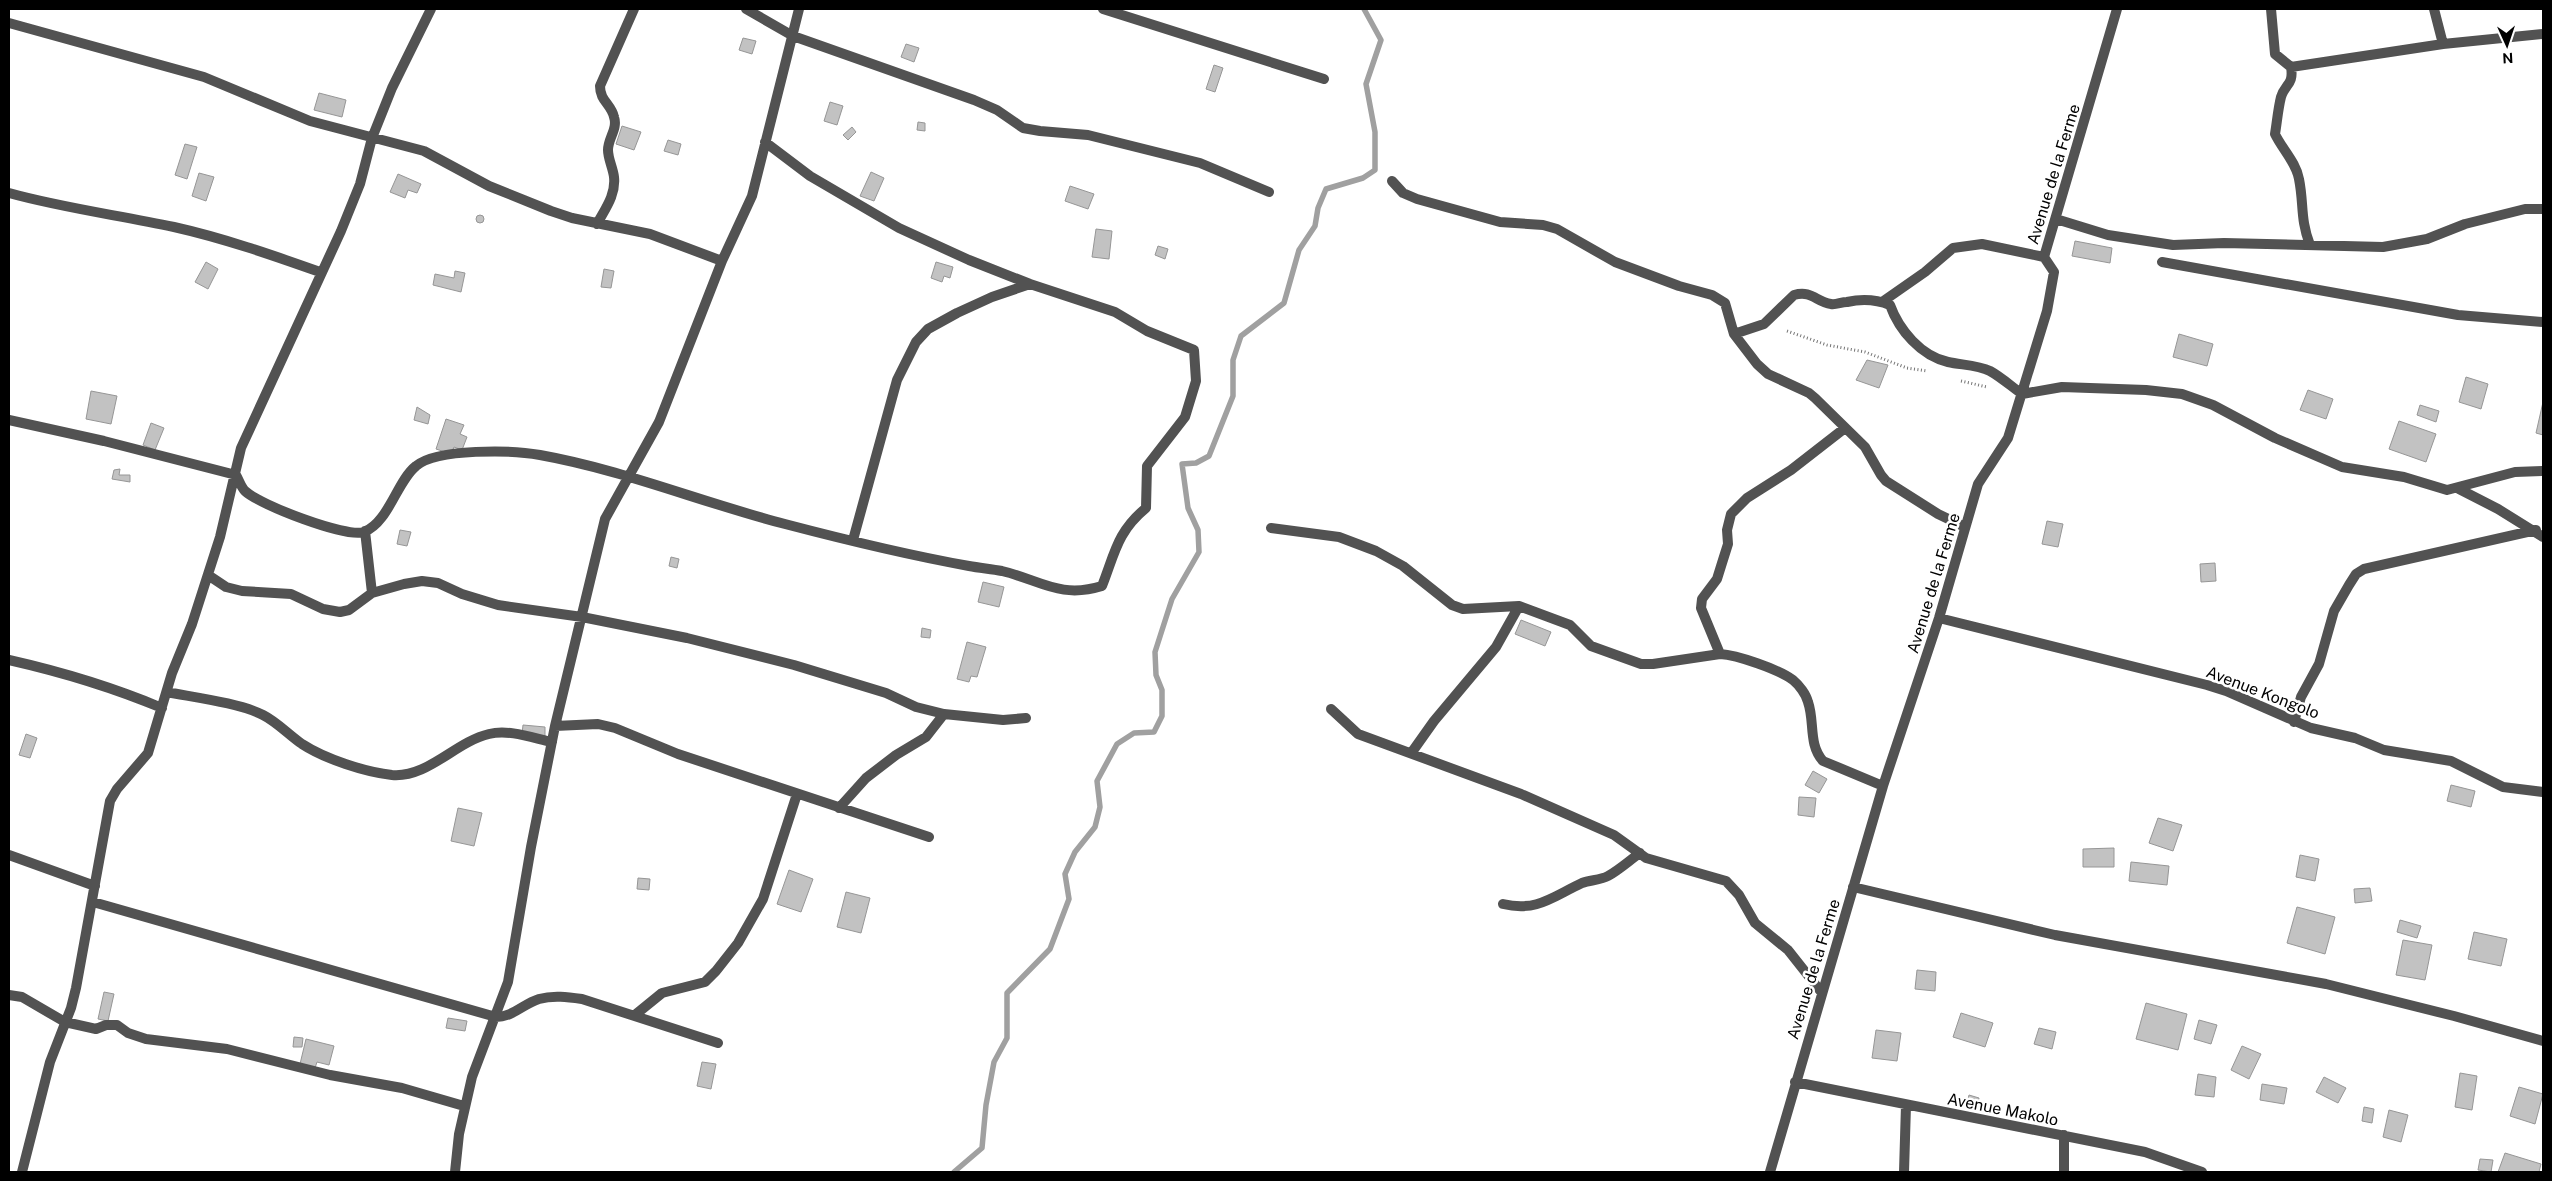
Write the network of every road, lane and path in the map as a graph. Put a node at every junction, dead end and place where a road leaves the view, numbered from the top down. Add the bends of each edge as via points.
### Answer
1 (432, 9) edge
2 (634, 9) edge
3 (746, 9) edge
4 (799, 9) edge
5 (1103, 9) edge
6 (2117, 9) edge
7 (2271, 9) edge
8 (2434, 9) edge
9 (9, 23) edge
10 (2543, 34) edge
11 (793, 36) junction
12 (2443, 44) junction
13 (2291, 67) junction
14 (1324, 79) dead end
15 (372, 138) junction
16 (765, 142) junction
17 (1392, 181) dead end
18 (1269, 192) dead end
19 (9, 193) edge
20 (2543, 209) edge
21 (2056, 219) junction
22 (596, 224) junction
23 (2310, 245) junction
24 (2044, 257) junction
25 (722, 261) junction
26 (2162, 262) dead end
27 (320, 272) junction
28 (1030, 284) junction
29 (1882, 302) junction
30 (2543, 322) edge
31 (1787, 331) dead end
32 (1734, 334) junction
33 (1936, 372) dead end
34 (1953, 380) dead end
35 (1993, 388) dead end
36 (2022, 394) junction
37 (9, 420) edge
38 (1845, 428) junction
39 (2543, 472) edge
40 (236, 475) junction
41 (630, 476) junction
42 (2460, 489) junction
43 (1965, 527) junction
44 (1272, 528) dead end
45 (365, 531) junction
46 (2539, 533) edge
47 (853, 540) junction
48 (208, 575) junction
49 (372, 593) junction
50 (1519, 606) junction
51 (582, 617) junction
52 (1939, 618) junction
53 (1720, 654) junction
54 (9, 660) edge
55 (166, 692) junction
56 (162, 708) junction
57 (1331, 709) dead end
58 (944, 714) junction
59 (1026, 718) dead end
60 (2294, 722) junction
61 (555, 726) junction
62 (552, 742) junction
63 (1412, 752) junction
64 (1883, 786) junction
65 (2543, 792) edge
66 (796, 794) junction
67 (839, 808) junction
68 (929, 837) dead end
69 (1640, 853) junction
70 (9, 855) edge
71 (95, 886) junction
72 (1853, 887) junction
73 (93, 902) junction
74 (1503, 904) dead end
75 (1822, 994) junction
76 (9, 995) edge
77 (635, 1015) junction
78 (496, 1017) junction
79 (65, 1022) junction
80 (2543, 1041) edge
81 (718, 1043) dead end
82 (1795, 1082) junction
83 (464, 1106) junction
84 (1906, 1106) junction
85 (2064, 1136) junction
86 (22, 1172) edge
87 (455, 1172) edge
88 (1770, 1172) edge
89 (1904, 1172) edge
90 (2064, 1172) edge
91 (2202, 1172) edge

1 - 15 street via 392,88
2 - 22 street via 600,86 602,100 615,119 608,152 614,178 612,196
3 - 11 street
4 - 11 street
5 - 14 street
6 - 21 street, Avenue de la Ferme
7 - 13 street via 2275,54
8 - 12 street
9 - 15 street via 204,77 310,121
10 - 12 street
11 - 16 street
11 - 18 street via 974,100 997,110 1023,128 1088,134 1200,163
12 - 13 street
13 - 23 street via 2290,84 2282,94 2275,134 2299,179 2303,227
15 - 22 street via 424,151 523,201
15 - 27 street via 360,184
16 - 25 street via 752,196
16 - 28 street via 810,176 899,228
17 - 32 street via 1402,193 1417,199 1500,222 1557,229 1615,262 1712,295 1725,303
19 - 27 street via 174,227
20 - 23 street via 2525,209 2426,239 2383,247
21 - 23 street via 2108,236 2174,245
21 - 24 street, Avenue de la Ferme
22 - 25 street via 650,234
24 - 29 street via 1982,244 1953,248
24 - 36 street, Avenue de la Ferme via 2054,272 2047,312
25 - 41 street via 670,396
26 - 30 street via 2458,315
27 - 40 street via 241,448
28 - 47 street via 958,313 928,329 916,342 897,380
28 - 47 street via 1115,312 1147,331 1194,350 1196,381 1185,417 1147,466 1146,508 1131,521 1114,549 1102,586 1081,592 1065,590 1003,571
29 - 32 street via 1865,300 1829,304 1809,293 1794,294 1764,324
29 - 36 street via 1890,305 1898,324 1922,351 1947,362 1990,371
31 - 33 path via 1827,346 1865,352 1907,368
32 - 38 street via 1756,364 1768,374 1809,392
34 - 35 path
36 - 42 street via 2062,387 2182,394 2213,405 2275,438 2342,467 2404,477 2447,490
36 - 43 street, Avenue de la Ferme via 2008,438 1978,484
37 - 40 street
38 - 43 street via 1865,447 1886,481
38 - 53 street via 1791,470 1747,498 1731,514 1722,564 1717,579 1702,599 1701,608
39 - 42 street via 2515,472 2487,478
40 - 45 street via 244,491 274,507 353,534
40 - 48 street
41 - 45 street via 541,455 508,451 477,451 432,458 415,466 375,525
41 - 47 street via 784,524
41 - 51 street via 616,495 605,519
42 - 46 street
43 - 52 street, Avenue de la Ferme
44 - 50 street via 1339,537 1376,551 1402,566 1452,605 1463,609
45 - 49 street
46 - 60 street via 2364,569 2356,574 2334,611 2319,664 2301,697
48 - 49 street via 234,589 291,594 340,612 349,610
48 - 55 street
49 - 51 street via 422,581 438,583 498,605
50 - 53 street via 1570,625 1581,640 1591,646 1641,664
50 - 63 street via 1496,647
51 - 58 street via 687,638 794,666
51 - 61 street
52 - 60 street, Avenue Kongolo via 2207,685
52 - 64 street, Avenue de la Ferme
53 - 64 street via 1731,655 1792,680 1809,703 1816,753 1837,768
54 - 56 street via 62,672
55 - 56 street
55 - 62 street via 262,715 323,756 391,775 419,770 489,734 508,733
56 - 71 street via 148,753 110,801
57 - 63 street via 1358,734
58 - 59 street via 1004,720
58 - 67 street via 926,738 866,778
60 - 65 street, Avenue Kongolo via 2355,738 2384,750 2451,761 2503,788
61 - 62 street
61 - 66 street via 598,724 615,728 678,754
62 - 78 street via 508,982
63 - 69 street via 1521,794 1614,835
64 - 72 street, Avenue de la Ferme
66 - 67 street
66 - 77 street via 763,900 738,943 704,982 662,994
67 - 68 street
69 - 74 street via 1608,877 1582,884 1551,900 1532,907
69 - 75 street via 1657,862 1713,876 1733,886 1755,923 1788,950
70 - 71 street
71 - 73 street
72 - 75 street, Avenue de la Ferme
72 - 80 street via 2055,936 2326,984
73 - 78 street
73 - 79 street via 76,988
75 - 82 street, Avenue de la Ferme
76 - 79 street via 22,997
77 - 78 street via 561,996 538,999 517,1012
77 - 81 street
78 - 83 street
79 - 83 street via 96,1029 117,1025 146,1039 227,1049 330,1075 402,1088
79 - 86 street via 50,1062
82 - 84 street, Avenue Makolo
82 - 88 street, Avenue de la Ferme
83 - 87 street
84 - 85 street, Avenue Makolo
84 - 89 street
85 - 90 street
85 - 91 street, Avenue Makolo via 2145,1152

